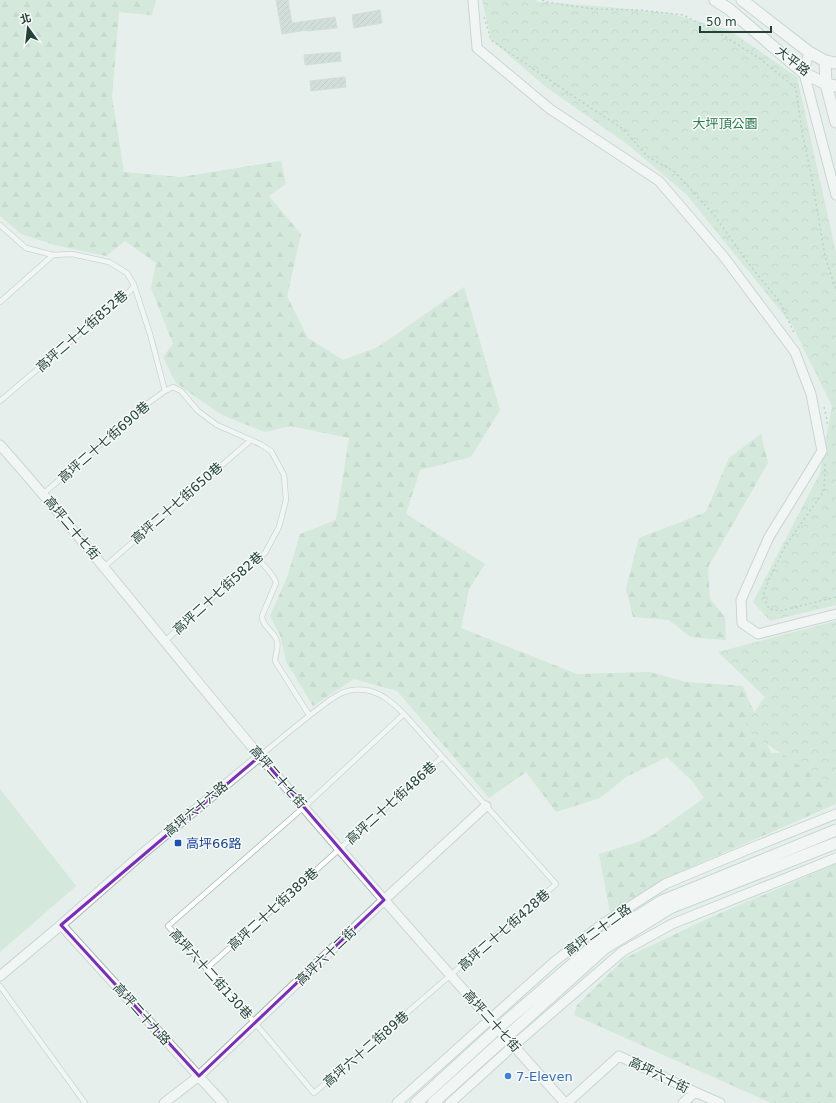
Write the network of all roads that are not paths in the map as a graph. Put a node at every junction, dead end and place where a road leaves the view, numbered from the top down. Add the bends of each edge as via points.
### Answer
1 (473, 0) edge
2 (715, 0) edge
3 (742, 0) edge
4 (809, 52) junction
5 (825, 61) junction
6 (836, 63) edge
7 (804, 73) junction
8 (831, 85) edge
9 (836, 122) edge
10 (836, 195) edge
11 (0, 225) edge
12 (53, 255) junction
13 (134, 285) junction
14 (0, 302) edge
15 (165, 391) junction
16 (0, 401) edge
17 (251, 440) junction
18 (0, 445) edge
19 (43, 494) junction
20 (258, 559) junction
21 (104, 567) junction
22 (836, 614) edge
23 (164, 641) junction
24 (404, 714) junction
25 (309, 715) junction
26 (260, 756) junction
27 (442, 757) junction
28 (486, 806) junction
29 (304, 807) junction
30 (836, 814) edge
31 (836, 830) edge
32 (836, 843) edge
33 (339, 849) junction
34 (836, 858) edge
35 (556, 884) joint
36 (384, 900) junction
37 (61, 925) junction
38 (206, 969) junction
39 (0, 976) edge
40 (451, 976) junction
41 (0, 986) edge
42 (489, 1020) junction
43 (255, 1023) junction
44 (497, 1029) junction
45 (506, 1038) junction
46 (513, 1046) junction
47 (199, 1076) junction
48 (695, 1092) junction
49 (85, 1103) edge
50 (164, 1103) edge
51 (223, 1103) edge
52 (397, 1103) edge
53 (416, 1103) edge
54 (433, 1103) edge
55 (450, 1103) edge
56 (566, 1103) edge
57 (683, 1103) edge
58 (720, 1103) edge

1 - 22 street via 477,48 550,109 659,181 724,257 795,352 811,394 822,451 769,537 741,600 742,622 758,634
2 - 7 street, 大平路
3 - 4 street, 大平路
4 - 5 street, 大平路
4 - 7 street
5 - 6 street, 大平路
5 - 8 street
7 - 8 street, 大平路
7 - 10 street
8 - 9 street
11 - 12 lane via 26,248
12 - 13 lane via 72,254 109,262 127,273
12 - 14 lane
13 - 15 lane, 高坪二十七街852巷
13 - 16 lane, 高坪二十七街852巷
15 - 17 lane via 173,387 181,391 198,411 217,425
15 - 19 lane, 高坪二十七街690巷
17 - 20 lane, 高坪二十七街582巷 via 271,451 284,475 286,500 278,527 265,553
17 - 21 lane, 高坪二十七街650巷
18 - 19 street, 高坪二十七街
19 - 21 street, 高坪二十七街
20 - 23 lane, 高坪二十七街582巷
20 - 25 lane via 276,583 262,616 262,621 277,640 275,661
21 - 23 street, 高坪二十七街
23 - 26 street, 高坪二十七街
24 - 25 lane, 高坪六十六路 via 381,695 366,690 353,690 333,697
24 - 27 lane, 高坪六十六路
24 - 29 lane
25 - 26 lane, 高坪六十六路
26 - 29 street, 高坪二十七街
26 - 37 street, 高坪六十六路
27 - 28 lane, 高坪六十六路
27 - 33 lane, 高坪二十七街486巷
28 - 35 lane, 高坪六十六路
28 - 36 street, 高坪六十二街
29 - 33 street, 高坪二十七街
29 - 38 lane, 高坪六十二街130巷 via 168,926
30 - 42 street, 高坪二十二路 via 665,884 601,925 554,962
31 - 44 street, 高坪二十二路 via 662,901 603,938
32 - 45 street, 高坪二十二路 via 670,908 605,948
33 - 36 street, 高坪二十七街
33 - 38 lane, 高坪二十七街389巷
34 - 46 street via 672,924 623,951
35 - 40 lane, 高坪二十七街428巷
36 - 40 street, 高坪二十七街
36 - 43 street, 高坪六十二街
37 - 39 street, 高坪六十六路
37 - 47 street, 高坪二十九路
38 - 43 lane, 高坪六十二街130巷
40 - 42 street, 高坪二十七街
40 - 43 lane, 高坪六十二街89巷 via 314,1093
41 - 49 lane
42 - 44 street, 高坪二十七街
42 - 52 street, 高坪二十二路
43 - 47 street, 高坪六十二街
44 - 45 street, 高坪二十七街
44 - 53 street, 高坪二十二路
45 - 46 street, 高坪二十七街
45 - 54 street, 高坪二十二路
46 - 55 street
46 - 56 street, 高坪二十七街
47 - 50 street, 高坪六十二街
47 - 51 street, 高坪二十九路
48 - 56 street, 高坪六十街 via 619,1056
48 - 57 street
48 - 58 street, 高坪六十街

